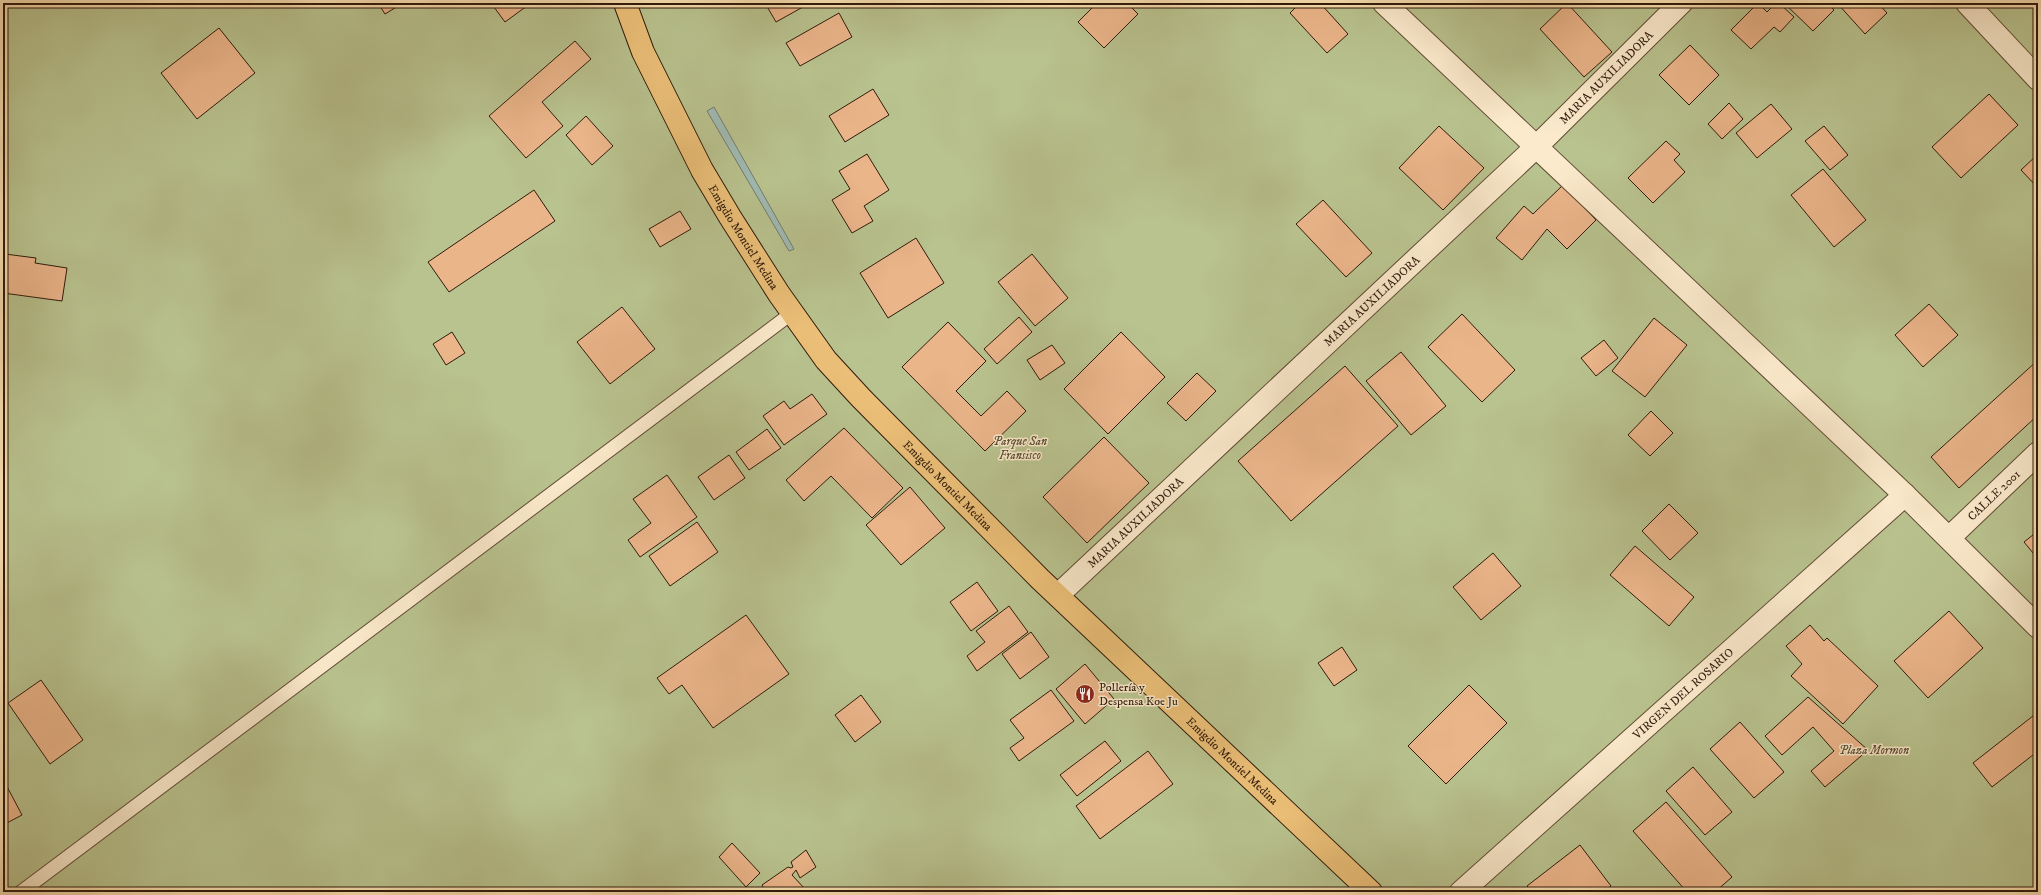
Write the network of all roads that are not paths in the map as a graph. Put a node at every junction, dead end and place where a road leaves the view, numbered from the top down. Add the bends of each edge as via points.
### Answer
1 (625, 3) edge
2 (1384, 3) edge
3 (1681, 3) edge
4 (1967, 3) edge
5 (2038, 79) edge
6 (1536, 147) junction
7 (792, 313) junction
8 (2038, 453) edge
9 (1905, 495) junction
10 (1949, 538) junction
11 (1058, 595) junction
12 (2038, 627) edge
13 (21, 892) edge
14 (1371, 892) edge
15 (1461, 892) edge

1 - 7 main road, Emigdio Montiel Medina via 649,66 699,164
2 - 6 street
3 - 6 street, MARIA AUXILIADORA
4 - 5 street
6 - 9 street
6 - 11 street, MARIA AUXILIADORA
7 - 11 main road, Emigdio Montiel Medina via 826,360 861,398
7 - 13 lane
8 - 10 street, CALLE 2001
9 - 10 street
9 - 15 street, VIRGEN DEL ROSARIO
10 - 12 street
11 - 14 main road, Emigdio Montiel Medina

